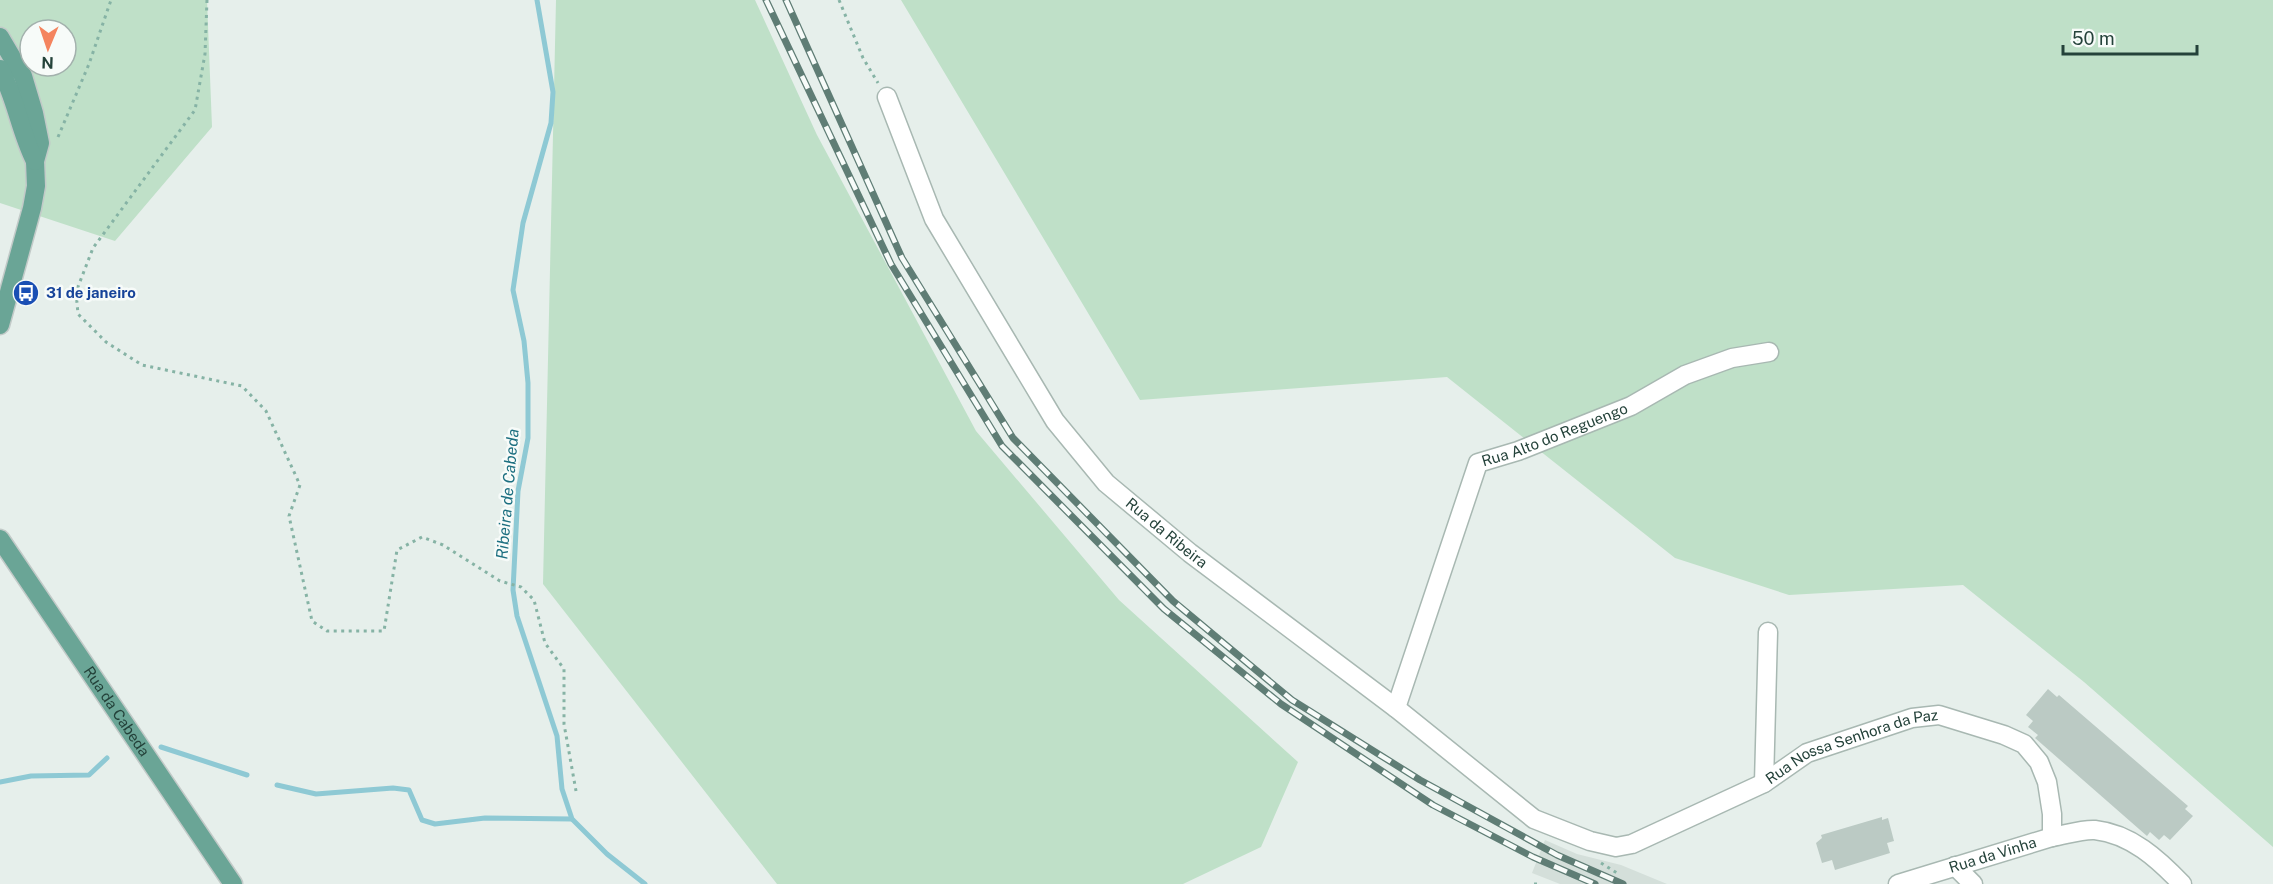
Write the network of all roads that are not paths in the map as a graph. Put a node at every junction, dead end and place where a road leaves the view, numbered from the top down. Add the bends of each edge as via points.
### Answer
1 (0, 37) edge
2 (0, 69) edge
3 (887, 97) road end
4 (35, 161) junction
5 (0, 323) edge
6 (1768, 352) dead end
7 (0, 539) edge
8 (1768, 632) dead end
9 (1396, 708) junction
10 (1764, 783) junction
11 (2052, 837) junction
12 (1590, 841) joint
13 (1955, 866) junction
14 (233, 884) edge
15 (1898, 884) edge
16 (1973, 884) edge
17 (2182, 884) edge

1 - 4 main road via 23,76 34,113 40,143
2 - 4 main road
3 - 9 street, Rua da Ribeira via 934,219 1055,420 1106,483 1190,553
4 - 5 main road via 32,208
6 - 9 street, Rua Alto do Reguengo via 1732,358 1694,372 1631,406 1478,464
7 - 14 main road, Rua da Cabeda
8 - 10 street
9 - 12 street, Rua da Ribeira via 1534,819
10 - 11 street, Rua Nossa Senhora da Paz via 1808,753 1912,718 1939,715 2024,744 2039,762 2046,782
10 - 12 street, Rua Nossa Senhora da Paz via 1632,844 1616,847
11 - 13 street, Rua da Vinha
11 - 17 street via 2094,830 2132,841
13 - 15 street, Rua da Vinha
13 - 16 street

